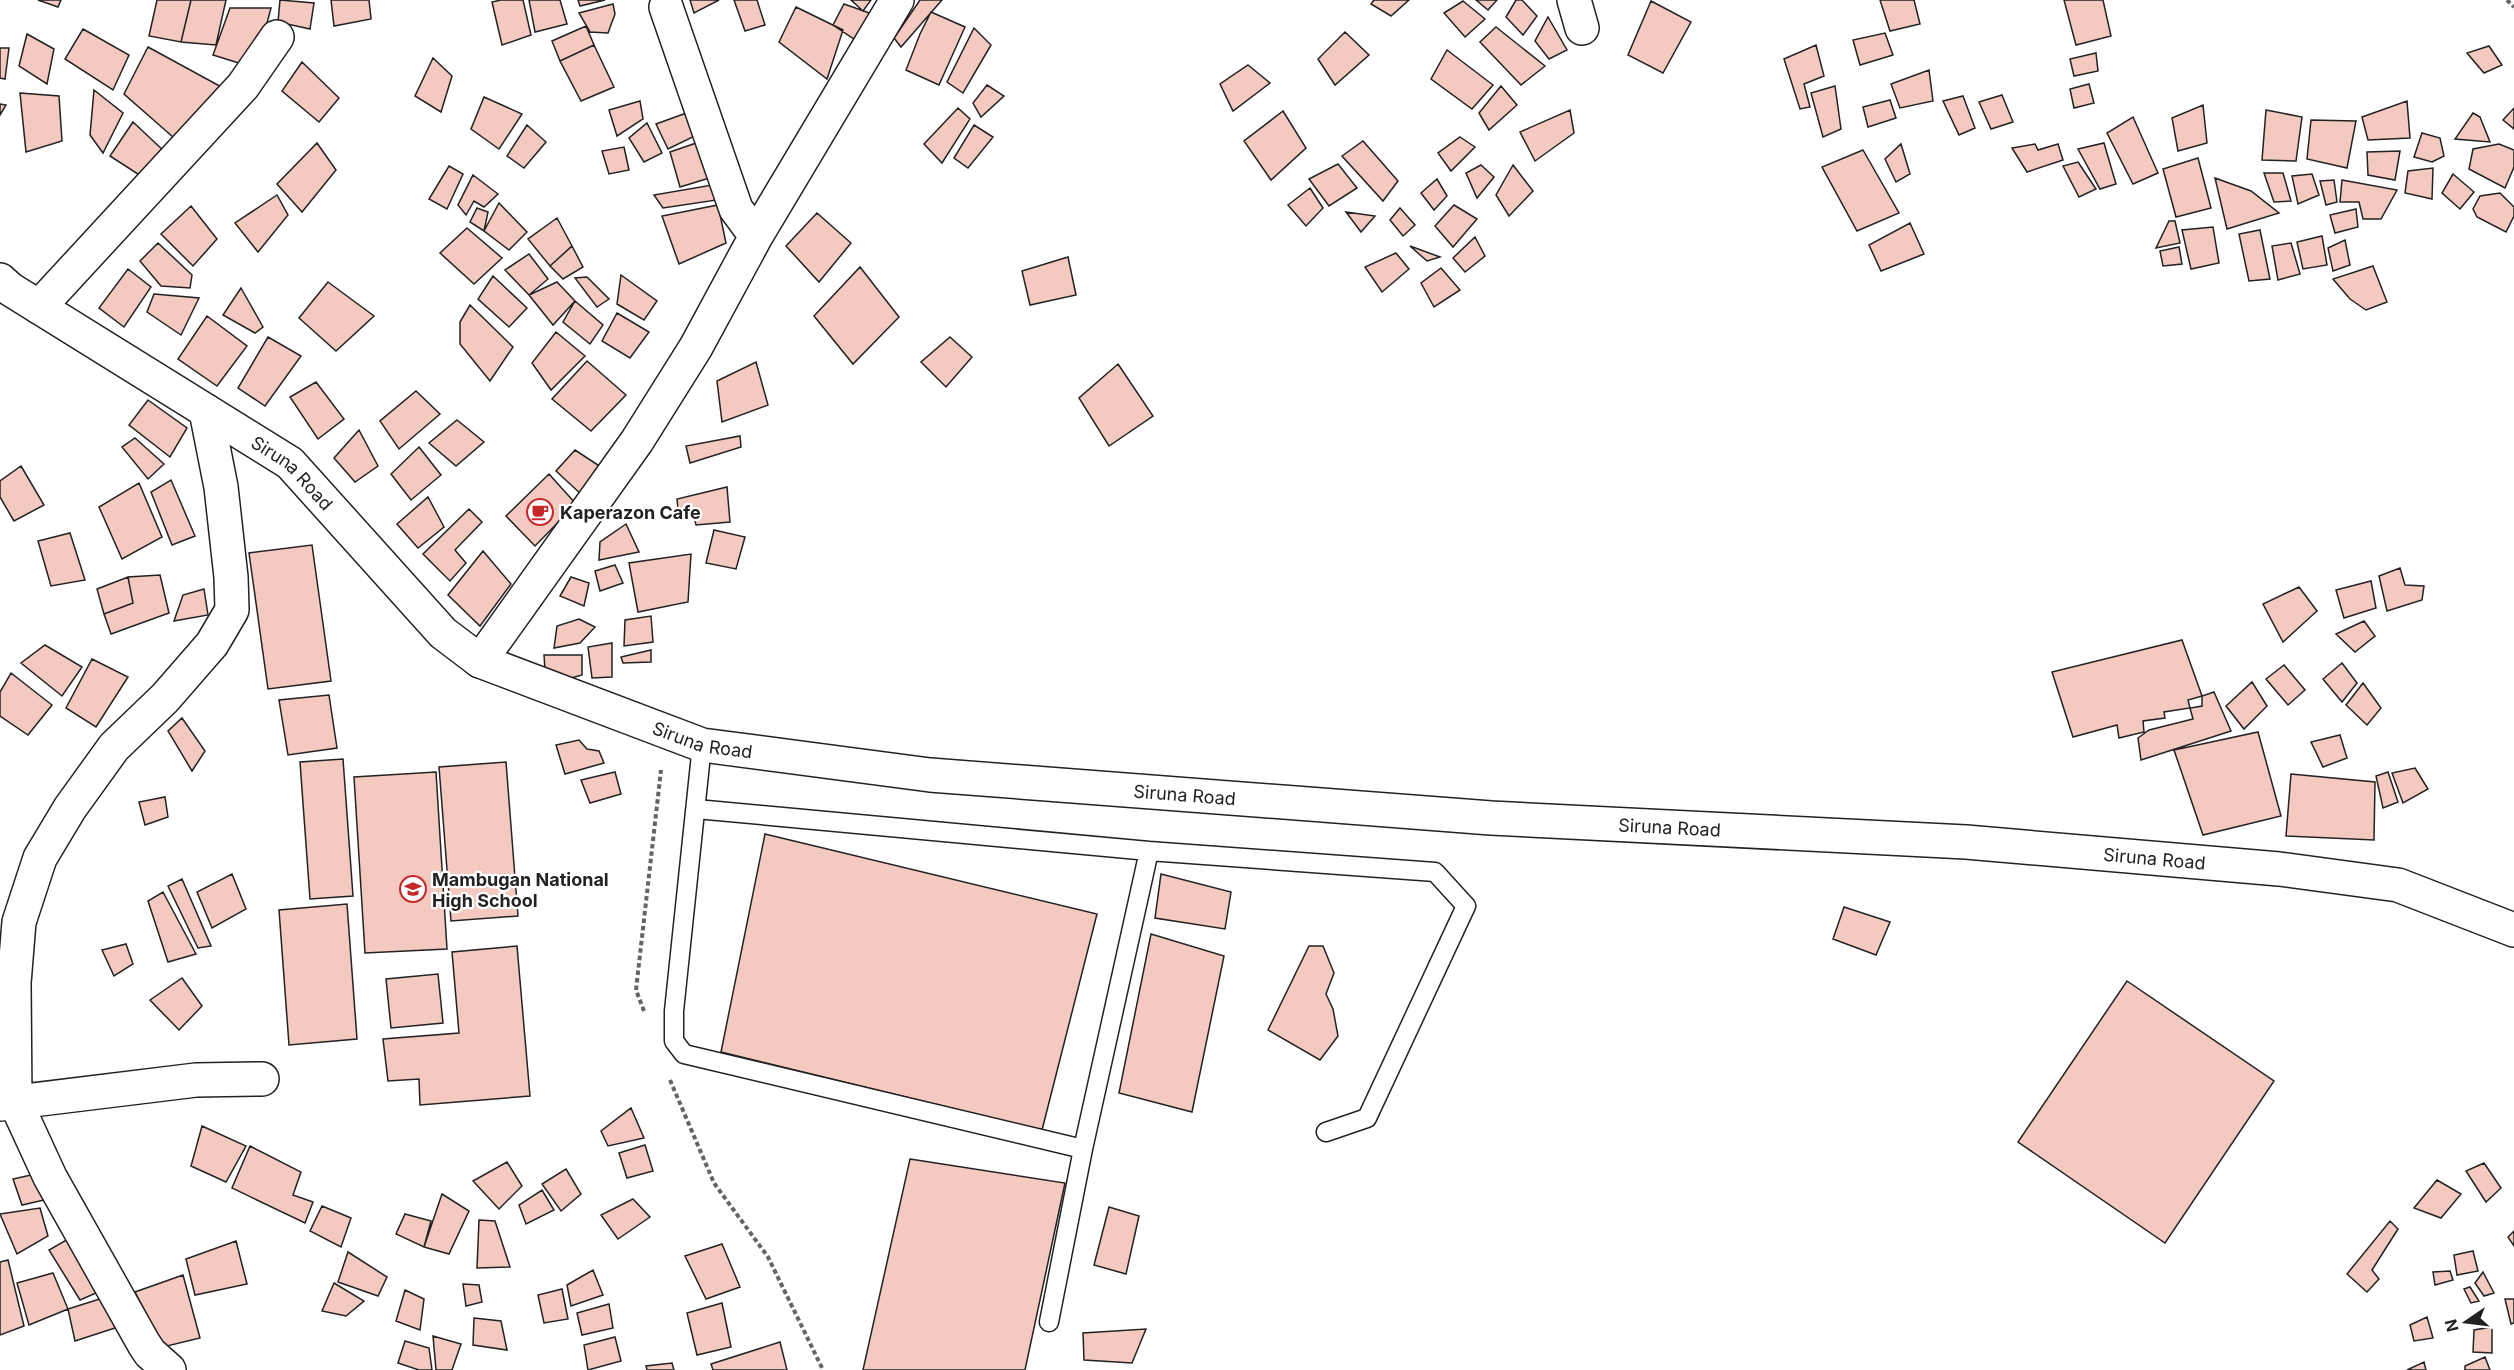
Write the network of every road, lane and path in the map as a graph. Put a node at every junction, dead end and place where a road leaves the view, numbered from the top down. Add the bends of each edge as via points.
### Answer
1 (897, 0) edge
2 (2508, 0) edge
3 (666, 6) dead end
4 (2514, 7) edge
5 (278, 37) dead end
6 (756, 236) junction
7 (3, 290) edge
8 (39, 307) junction
9 (206, 411) junction
10 (480, 661) junction
11 (702, 746) junction
12 (696, 809) junction
13 (1149, 851) junction
14 (2514, 930) edge
15 (262, 1079) dead end
16 (7, 1102) edge
17 (1326, 1132) dead end
18 (1083, 1149) junction
19 (1049, 1322) dead end
20 (169, 1370) edge

1 - 6 street
2 - 4 path
3 - 6 street via 736,209
5 - 8 street via 243,86
6 - 10 street via 696,347 637,441
7 - 8 street, Siruna Road
8 - 9 street, Siruna Road
9 - 10 street, Siruna Road via 290,463 443,633
9 - 16 street via 221,487 232,610 212,644 165,698 114,747 40,858 19,922
10 - 11 street, Siruna Road
11 - 12 lane
11 - 14 street, Siruna Road via 930,776 1491,818 1966,842 2279,869 2398,885
12 - 13 lane
12 - 18 lane via 674,1011 674,1041 684,1054
13 - 17 lane via 1435,872 1466,906 1367,1118
13 - 18 lane
15 - 16 street via 196,1080
16 - 20 street via 144,1344
18 - 19 lane

